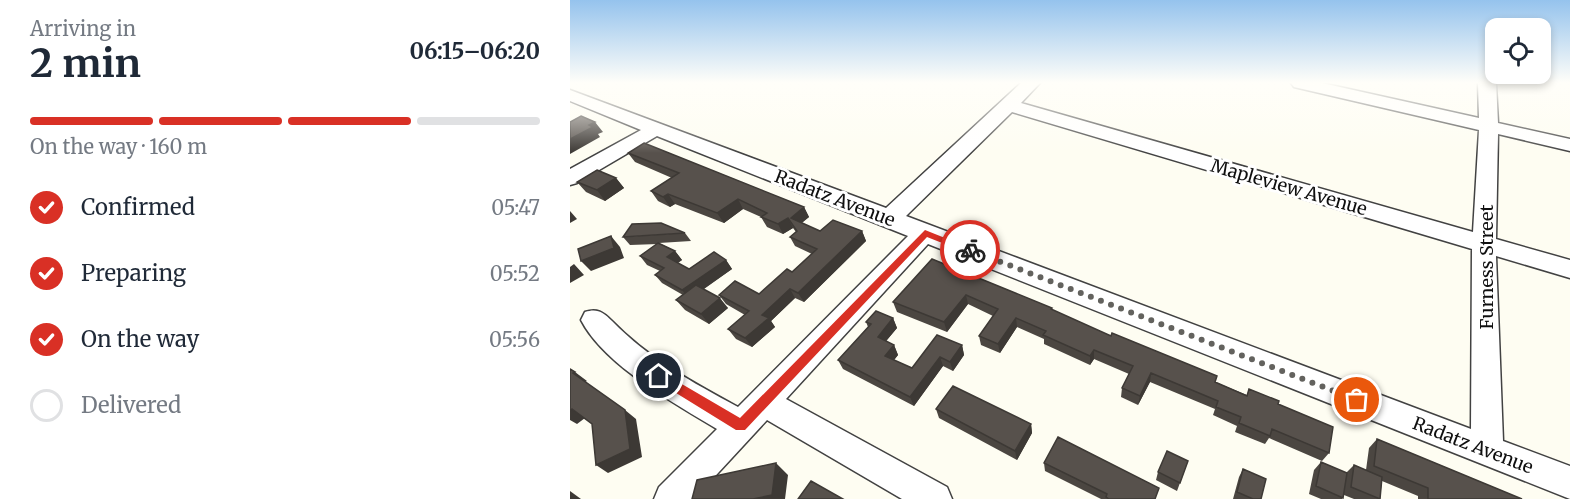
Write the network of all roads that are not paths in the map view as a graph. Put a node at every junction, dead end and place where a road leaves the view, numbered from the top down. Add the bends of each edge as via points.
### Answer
1 (599, 106) edge
2 (1007, 106) edge
3 (1012, 106) edge
4 (1402, 106) edge
5 (1488, 106) edge
6 (1489, 126) junction
7 (656, 129) junction
8 (1570, 145) edge
9 (570, 178) edge
10 (890, 219) junction
11 (925, 233) junction
12 (1484, 244) junction
13 (1570, 269) edge
14 (594, 320) dead end
15 (764, 402) junction
16 (741, 426) junction
17 (1487, 450) junction
18 (1570, 483) edge
19 (671, 499) edge
20 (935, 499) edge

1 - 7 street, Radatz Avenue
2 - 10 street
3 - 12 street, Mapleview Avenue
4 - 6 street
5 - 6 street, Furness Street
6 - 8 street
6 - 12 street, Furness Street
7 - 9 street
7 - 10 street, Radatz Avenue
10 - 11 street, Radatz Avenue
11 - 15 street
11 - 17 street, Radatz Avenue
12 - 13 street, Mapleview Avenue
12 - 17 street, Furness Street
14 - 16 street via 625,353
15 - 16 street
15 - 20 street
16 - 19 street
17 - 18 street, Radatz Avenue

